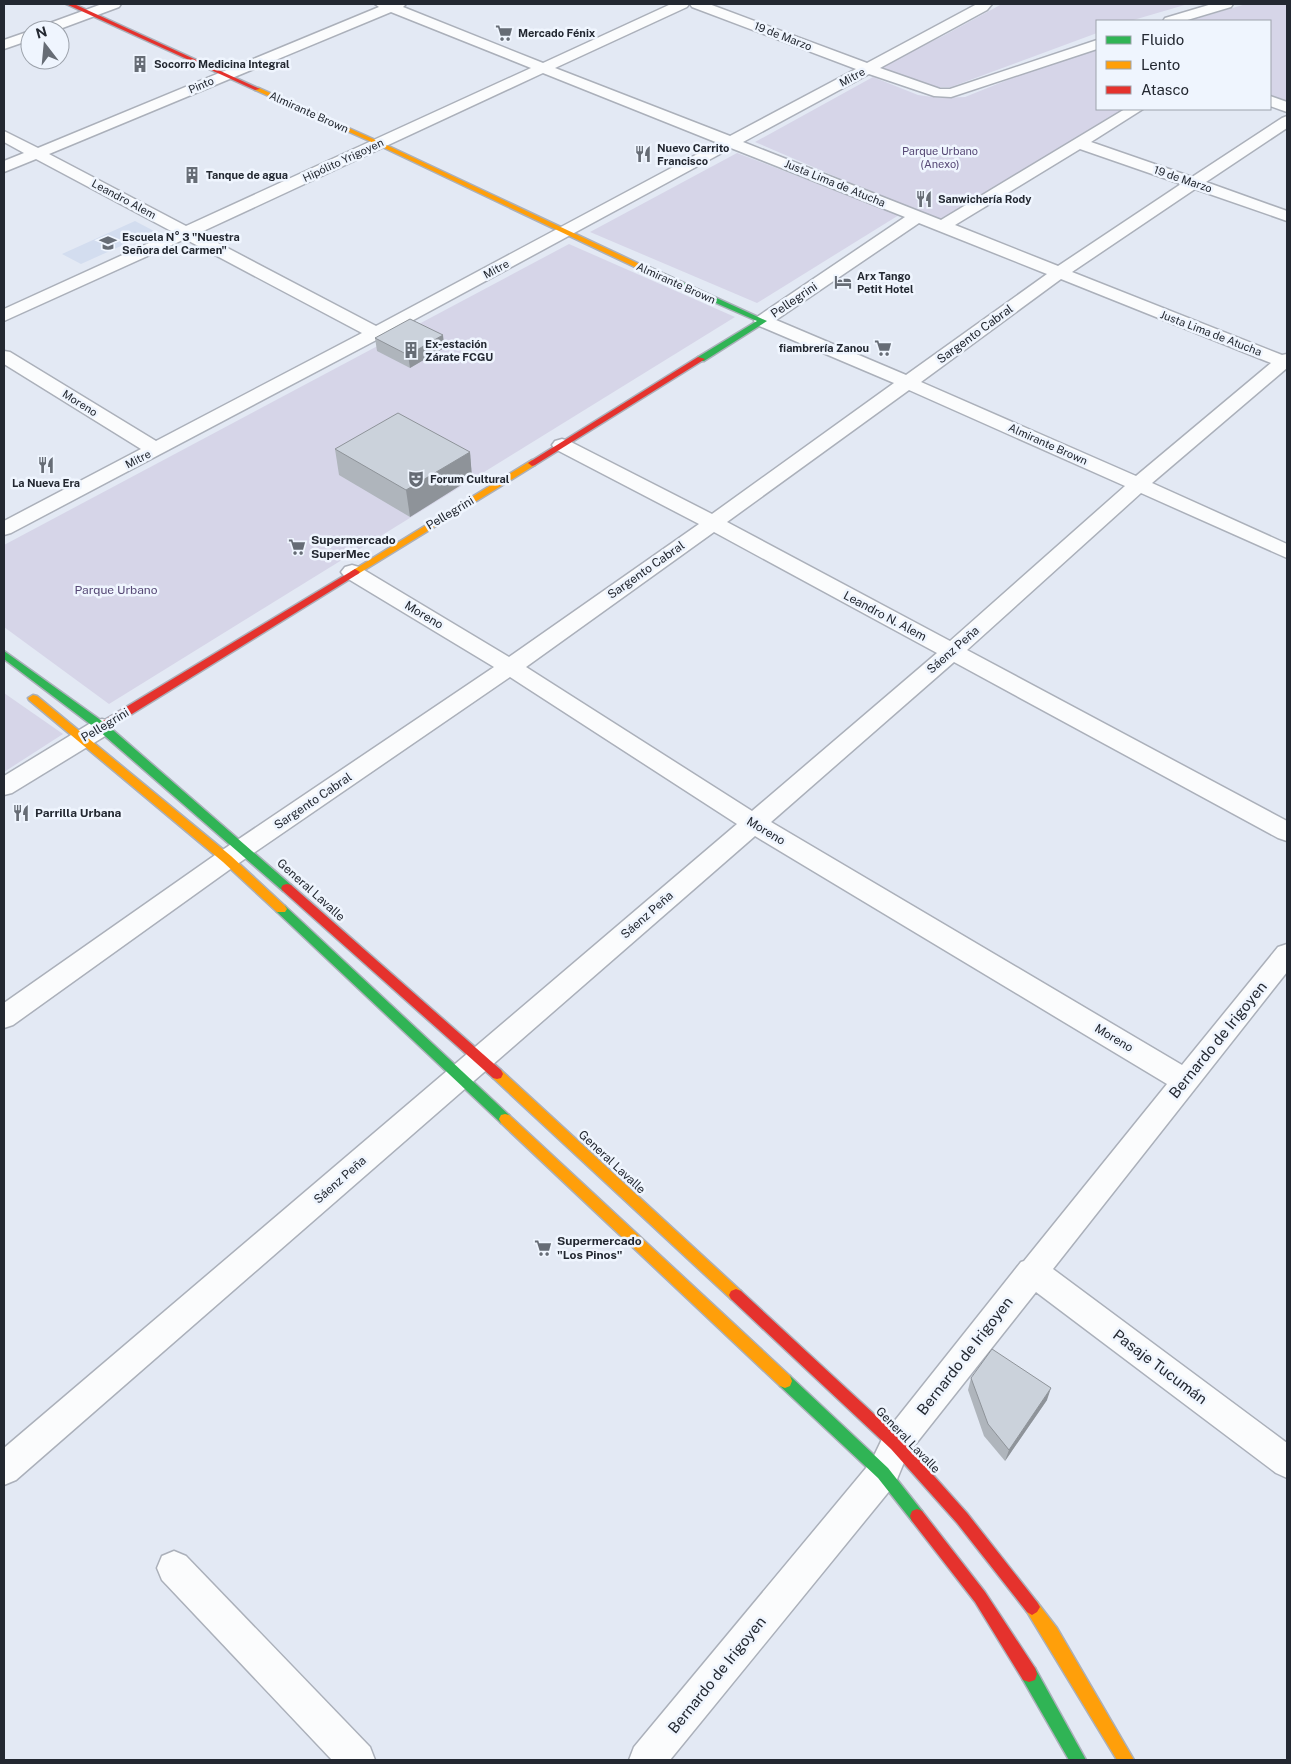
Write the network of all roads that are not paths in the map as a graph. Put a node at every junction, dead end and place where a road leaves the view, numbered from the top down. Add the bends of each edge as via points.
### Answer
1 (69, 4) edge
2 (114, 4) edge
3 (682, 4) edge
4 (696, 4) edge
5 (968, 4) edge
6 (985, 4) edge
7 (1226, 4) edge
8 (391, 5) edge
9 (90, 13) junction
10 (70, 20) edge
11 (1173, 20) edge
12 (20, 39) edge
13 (1096, 44) edge
14 (4, 45) edge
15 (862, 66) junction
16 (541, 68) junction
17 (226, 74) junction
18 (1271, 100) edge
19 (1287, 108) edge
20 (1133, 110) edge
21 (1287, 121) edge
22 (4, 136) edge
23 (722, 140) junction
24 (378, 143) junction
25 (1079, 143) junction
26 (36, 154) junction
27 (4, 167) edge
28 (1194, 183) junction
29 (918, 216) junction
30 (1287, 216) edge
31 (942, 226) junction
32 (558, 229) junction
33 (186, 232) junction
34 (1059, 273) junction
35 (4, 316) edge
36 (762, 321) junction
37 (368, 329) junction
38 (4, 356) edge
39 (1286, 361) edge
40 (908, 382) junction
41 (149, 445) junction
42 (562, 445) junction
43 (1139, 484) junction
44 (4, 512) edge
45 (713, 523) junction
46 (4, 529) edge
47 (1287, 552) edge
48 (352, 572) junction
49 (952, 652) junction
50 (4, 654) edge
51 (510, 666) junction
52 (27, 694) dead end
53 (92, 732) junction
54 (4, 787) edge
55 (753, 823) junction
56 (1287, 832) edge
57 (235, 854) junction
58 (1287, 954) edge
59 (4, 1017) edge
60 (470, 1068) junction
61 (1186, 1081) junction
62 (1032, 1271) junction
63 (890, 1458) junction
64 (1287, 1462) edge
65 (4, 1469) edge
66 (174, 1568) dead end
67 (357, 1760) edge
68 (647, 1760) edge
69 (1078, 1760) edge
70 (1126, 1760) edge

1 - 9 main road, Almirante Brown
2 - 9 street
3 - 16 street, Hipólito Yrigoyen
4 - 15 street, 19 de Marzo
5 - 15 street, Mitre
6 - 15 street, Mitre
7 - 11 street
8 - 16 street, Justa Lima de Atucha
8 - 17 street, Pinto
9 - 10 street
9 - 17 main road, Almirante Brown
12 - 14 street
13 - 15 street, 19 de Marzo via 951,93 928,90
15 - 23 street, Mitre
16 - 23 street, Justa Lima de Atucha
16 - 24 street, Hipólito Yrigoyen
17 - 24 main road, Almirante Brown
17 - 26 street, Pinto
18 - 19 street
20 - 25 street
21 - 28 street, Sargento Cabral
22 - 26 street, Leandro Alem
23 - 29 street, Justa Lima de Atucha
23 - 32 street, Mitre
24 - 32 main road, Almirante Brown
24 - 33 street, Hipólito Yrigoyen
25 - 28 street, 19 de Marzo
25 - 31 street
26 - 27 street, Pinto
26 - 33 street, Leandro Alem
28 - 30 street, 19 de Marzo
28 - 34 street, Sargento Cabral
29 - 31 street, Justa Lima de Atucha
29 - 36 street, Pellegrini
31 - 34 street, Justa Lima de Atucha
32 - 36 main road, Almirante Brown
32 - 37 street, Mitre
33 - 35 street, Hipólito Yrigoyen
33 - 37 street, Leandro Alem
34 - 39 street, Justa Lima de Atucha
34 - 40 street, Sargento Cabral
36 - 40 street, Almirante Brown
36 - 42 main road, Pellegrini
37 - 41 street, Mitre
38 - 41 street, Moreno
39 - 43 street, Sáenz Peña
40 - 43 street, Almirante Brown
40 - 45 street, Sargento Cabral
41 - 44 street, Mitre
41 - 46 street, Mitre
42 - 45 street, Leandro N. Alem
42 - 48 main road, Pellegrini
43 - 47 street, Almirante Brown
43 - 49 street, Sáenz Peña
45 - 49 street, Leandro N. Alem
45 - 51 street, Sargento Cabral
48 - 51 street, Moreno
48 - 53 main road, Pellegrini
49 - 55 street, Sáenz Peña
49 - 56 street, Leandro N. Alem
50 - 53 main road, General Lavalle
51 - 55 street, Moreno
51 - 57 street, Sargento Cabral
52 - 53 main road, General Lavalle
53 - 54 street, Pellegrini
53 - 57 main road, General Lavalle
53 - 57 main road, General Lavalle
55 - 60 street, Sáenz Peña
55 - 61 street, Moreno
57 - 59 street, Sargento Cabral
57 - 60 main road, General Lavalle
57 - 60 main road, General Lavalle
58 - 61 street, Bernardo de Irigoyen
60 - 63 main road, General Lavalle
60 - 63 main road, General Lavalle
60 - 65 street, Sáenz Peña
61 - 62 street, Bernardo de Irigoyen
62 - 63 street, Bernardo de Irigoyen
62 - 64 street, Pasaje Tucumán
63 - 68 street, Bernardo de Irigoyen
63 - 69 main road, General Lavalle via 1016,1652
63 - 70 main road, General Lavalle via 962,1518 1011,1579 1051,1634
66 - 67 street

